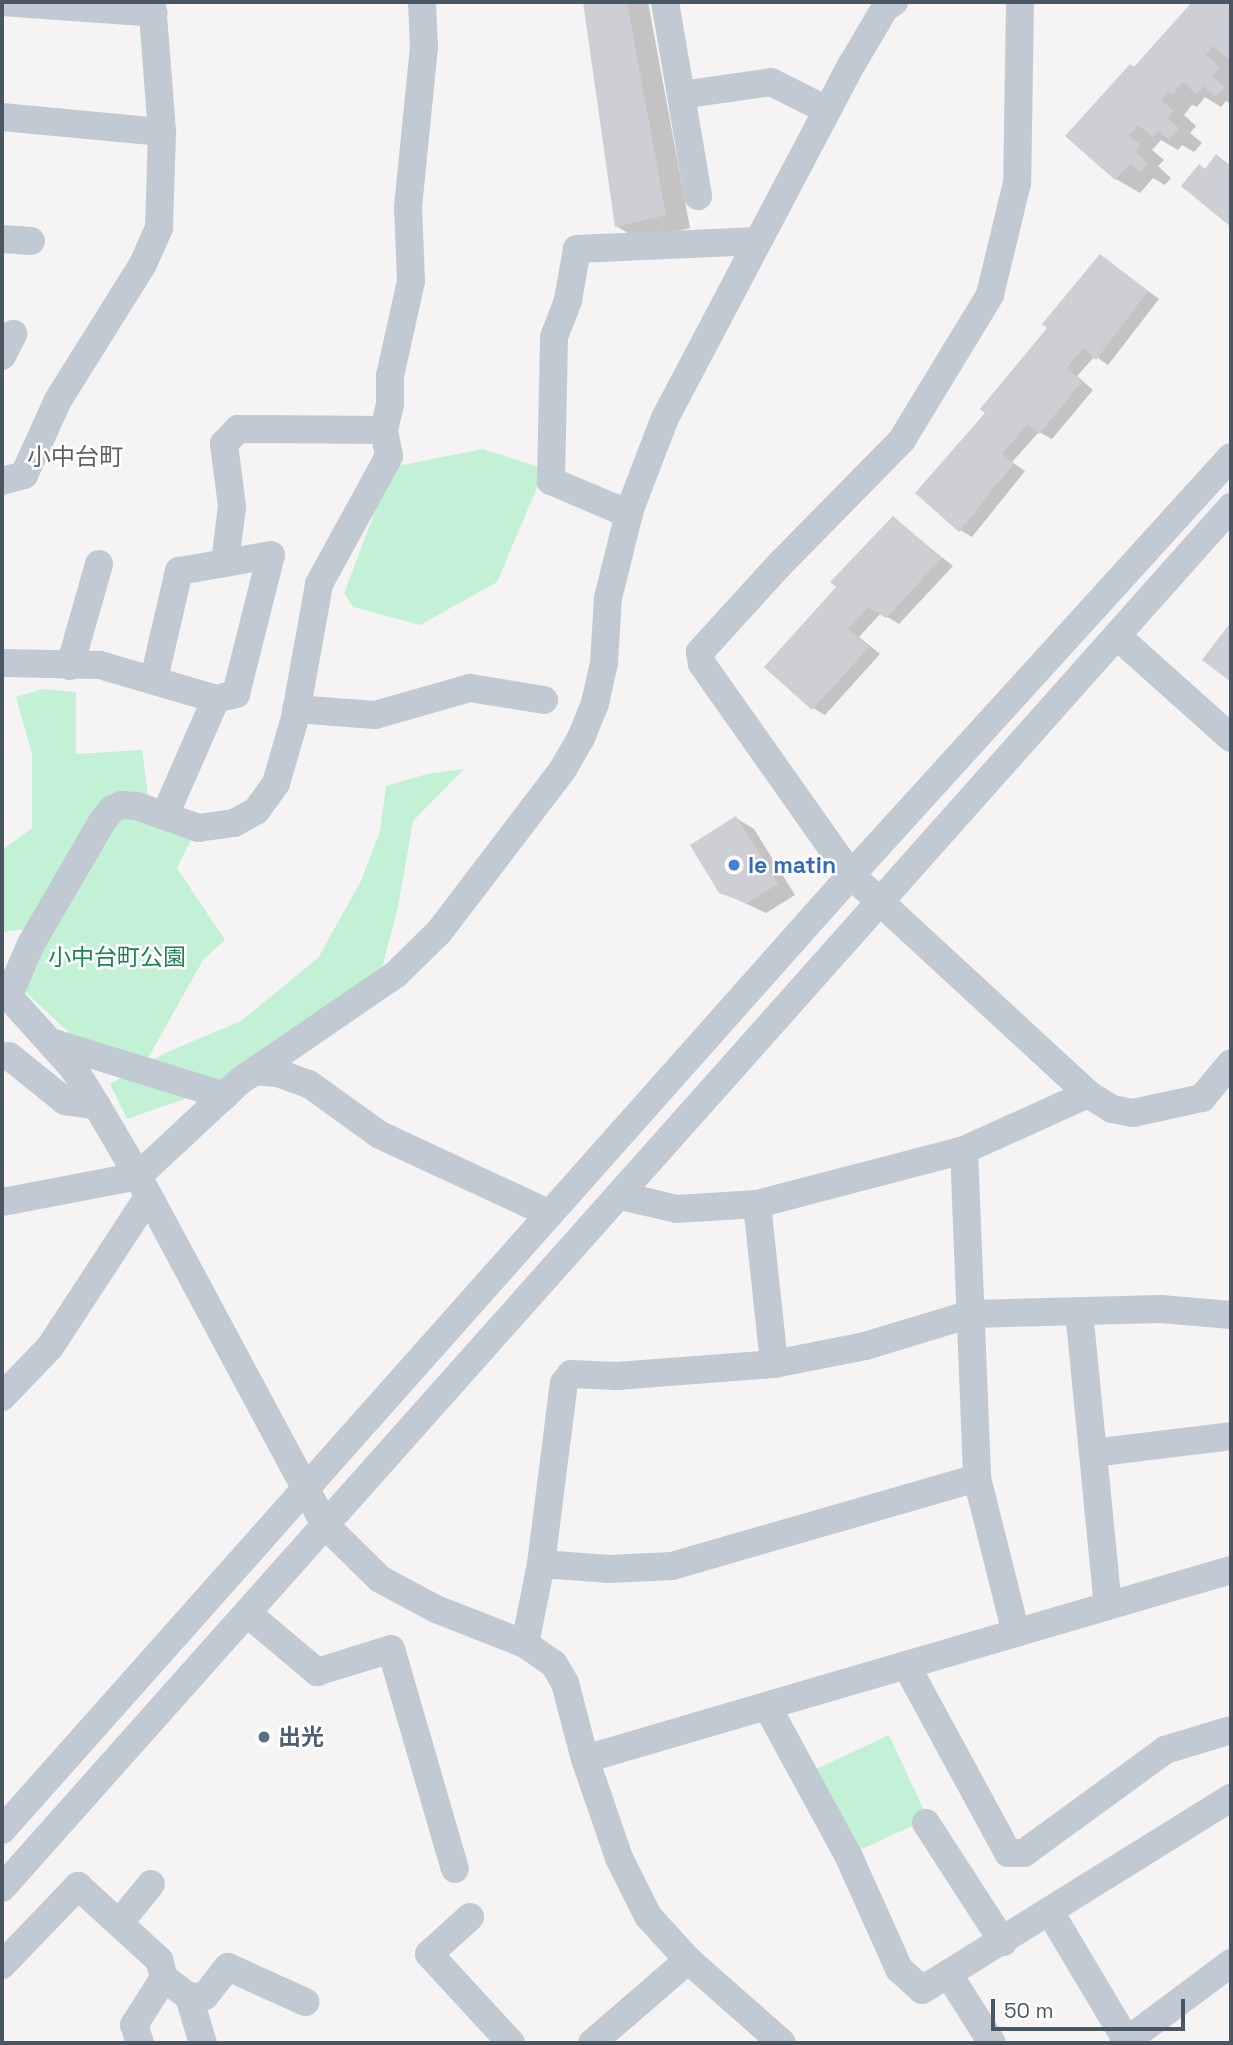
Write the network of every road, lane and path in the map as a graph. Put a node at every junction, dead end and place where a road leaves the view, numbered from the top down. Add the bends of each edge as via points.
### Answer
1 (2, 2) edge
2 (422, 2) edge
3 (665, 2) edge
4 (1020, 2) edge
5 (886, 4) edge
6 (153, 7) edge
7 (681, 95) junction
8 (827, 110) junction
9 (2, 117) edge
10 (162, 132) junction
11 (698, 196) dead end
12 (2, 239) edge
13 (31, 241) dead end
14 (758, 241) junction
15 (384, 430) junction
16 (1231, 457) edge
17 (2, 481) edge
18 (1231, 507) edge
19 (629, 514) junction
20 (225, 563) junction
21 (99, 564) dead end
22 (1118, 636) junction
23 (2, 663) edge
24 (70, 666) junction
25 (154, 679) junction
26 (216, 699) junction
27 (544, 700) dead end
28 (296, 709) junction
29 (1231, 738) edge
30 (165, 815) junction
31 (851, 875) junction
32 (880, 902) junction
33 (5, 992) edge
34 (51, 1042) junction
35 (9, 1056) dead end
36 (1231, 1063) edge
37 (254, 1071) junction
38 (1088, 1094) junction
39 (225, 1096) junction
40 (1202, 1098) junction
41 (1231, 1098) edge
42 (97, 1106) junction
43 (964, 1150) junction
44 (143, 1187) junction
45 (621, 1196) junction
46 (2, 1202) edge
47 (757, 1204) junction
48 (550, 1214) junction
49 (1079, 1311) junction
50 (971, 1314) junction
51 (1231, 1315) edge
52 (774, 1364) junction
53 (2, 1397) edge
54 (1231, 1436) edge
55 (1093, 1453) junction
56 (977, 1478) junction
57 (306, 1488) junction
58 (325, 1525) junction
59 (541, 1563) junction
60 (1231, 1570) edge
61 (1108, 1606) junction
62 (247, 1613) junction
63 (1016, 1633) junction
64 (525, 1644) junction
65 (906, 1665) junction
66 (767, 1706) junction
67 (1231, 1730) edge
68 (585, 1759) junction
69 (1231, 1798) edge
70 (926, 1823) dead end
71 (2, 1830) edge
72 (455, 1869) dead end
73 (151, 1884) dead end
74 (2, 1888) edge
75 (1050, 1912) junction
76 (470, 1917) dead end
77 (120, 1922) junction
78 (1003, 1942) junction
79 (688, 1960) junction
80 (1231, 1963) edge
81 (2, 1965) edge
82 (949, 1975) junction
83 (164, 1978) junction
84 (189, 1997) junction
85 (305, 2002) dead end
86 (1126, 2042) edge
87 (140, 2043) edge
88 (203, 2043) edge
89 (512, 2043) edge
90 (592, 2043) edge
91 (782, 2043) edge
92 (992, 2043) edge

1 - 6 street
2 - 15 street via 424,48 408,207 411,281 390,376
3 - 7 street
4 - 31 street via 1017,183 990,295 902,440 700,652 702,664
5 - 8 street
6 - 10 street
7 - 8 street via 771,82
7 - 11 street
8 - 14 street
9 - 10 street
10 - 17 street via 159,228 144,264 58,400 24,475
12 - 13 street
14 - 19 street via 665,418
14 - 19 street via 577,249 568,300 554,337 551,481
15 - 20 street via 238,429 224,444 232,506
15 - 28 street via 388,456 319,584
16 - 31 street
18 - 22 street
19 - 37 street via 608,598 604,663 595,703 564,769 439,932 396,974
20 - 25 street via 179,571
20 - 26 street via 271,555 236,694
21 - 24 street
22 - 29 street
22 - 32 street
23 - 24 street
24 - 25 street via 100,665
25 - 26 street
26 - 30 street
27 - 28 street via 470,688 375,715
28 - 30 street via 276,783 256,811 234,823 198,828
30 - 33 street via 137,806 112,809
31 - 32 street
31 - 48 street
32 - 38 street
32 - 45 street
33 - 34 street
34 - 39 street
34 - 42 street
35 - 42 street via 65,1101
36 - 40 street
37 - 39 street
37 - 48 street via 310,1084 380,1135
38 - 40 street via 1112,1109 1133,1113
38 - 43 street
39 - 44 street
40 - 41 street
42 - 44 street
43 - 47 street
43 - 50 street
44 - 46 street
44 - 53 street via 50,1347
44 - 57 street
45 - 47 street via 677,1209
45 - 58 street
47 - 52 street
48 - 57 street
49 - 50 street
49 - 51 street via 1161,1309
49 - 55 street
50 - 52 street via 864,1346
50 - 56 street
52 - 59 street via 617,1376 571,1374 564,1383
54 - 55 street
55 - 61 street
56 - 59 street via 672,1566 610,1569
56 - 63 street
57 - 58 street
57 - 71 street
58 - 62 street
58 - 64 street via 380,1579 436,1609
59 - 64 street
60 - 61 street
61 - 63 street
62 - 72 street via 317,1672 391,1649
62 - 74 street
63 - 65 street
64 - 68 street via 554,1664 565,1683
65 - 66 street
65 - 67 street via 1008,1853 1024,1853 1165,1750
66 - 68 street
66 - 82 street via 849,1857 899,1969 922,1990
68 - 79 street via 619,1858 648,1916
69 - 75 street
70 - 78 street
73 - 77 street
75 - 78 street
75 - 86 street
76 - 89 street via 429,1954
77 - 81 street via 78,1886
77 - 83 street via 159,1960
78 - 82 street
79 - 90 street
79 - 91 street
80 - 86 street
82 - 92 street
83 - 84 street
83 - 87 street via 134,2025
84 - 85 street via 205,1996 228,1966
84 - 88 street

